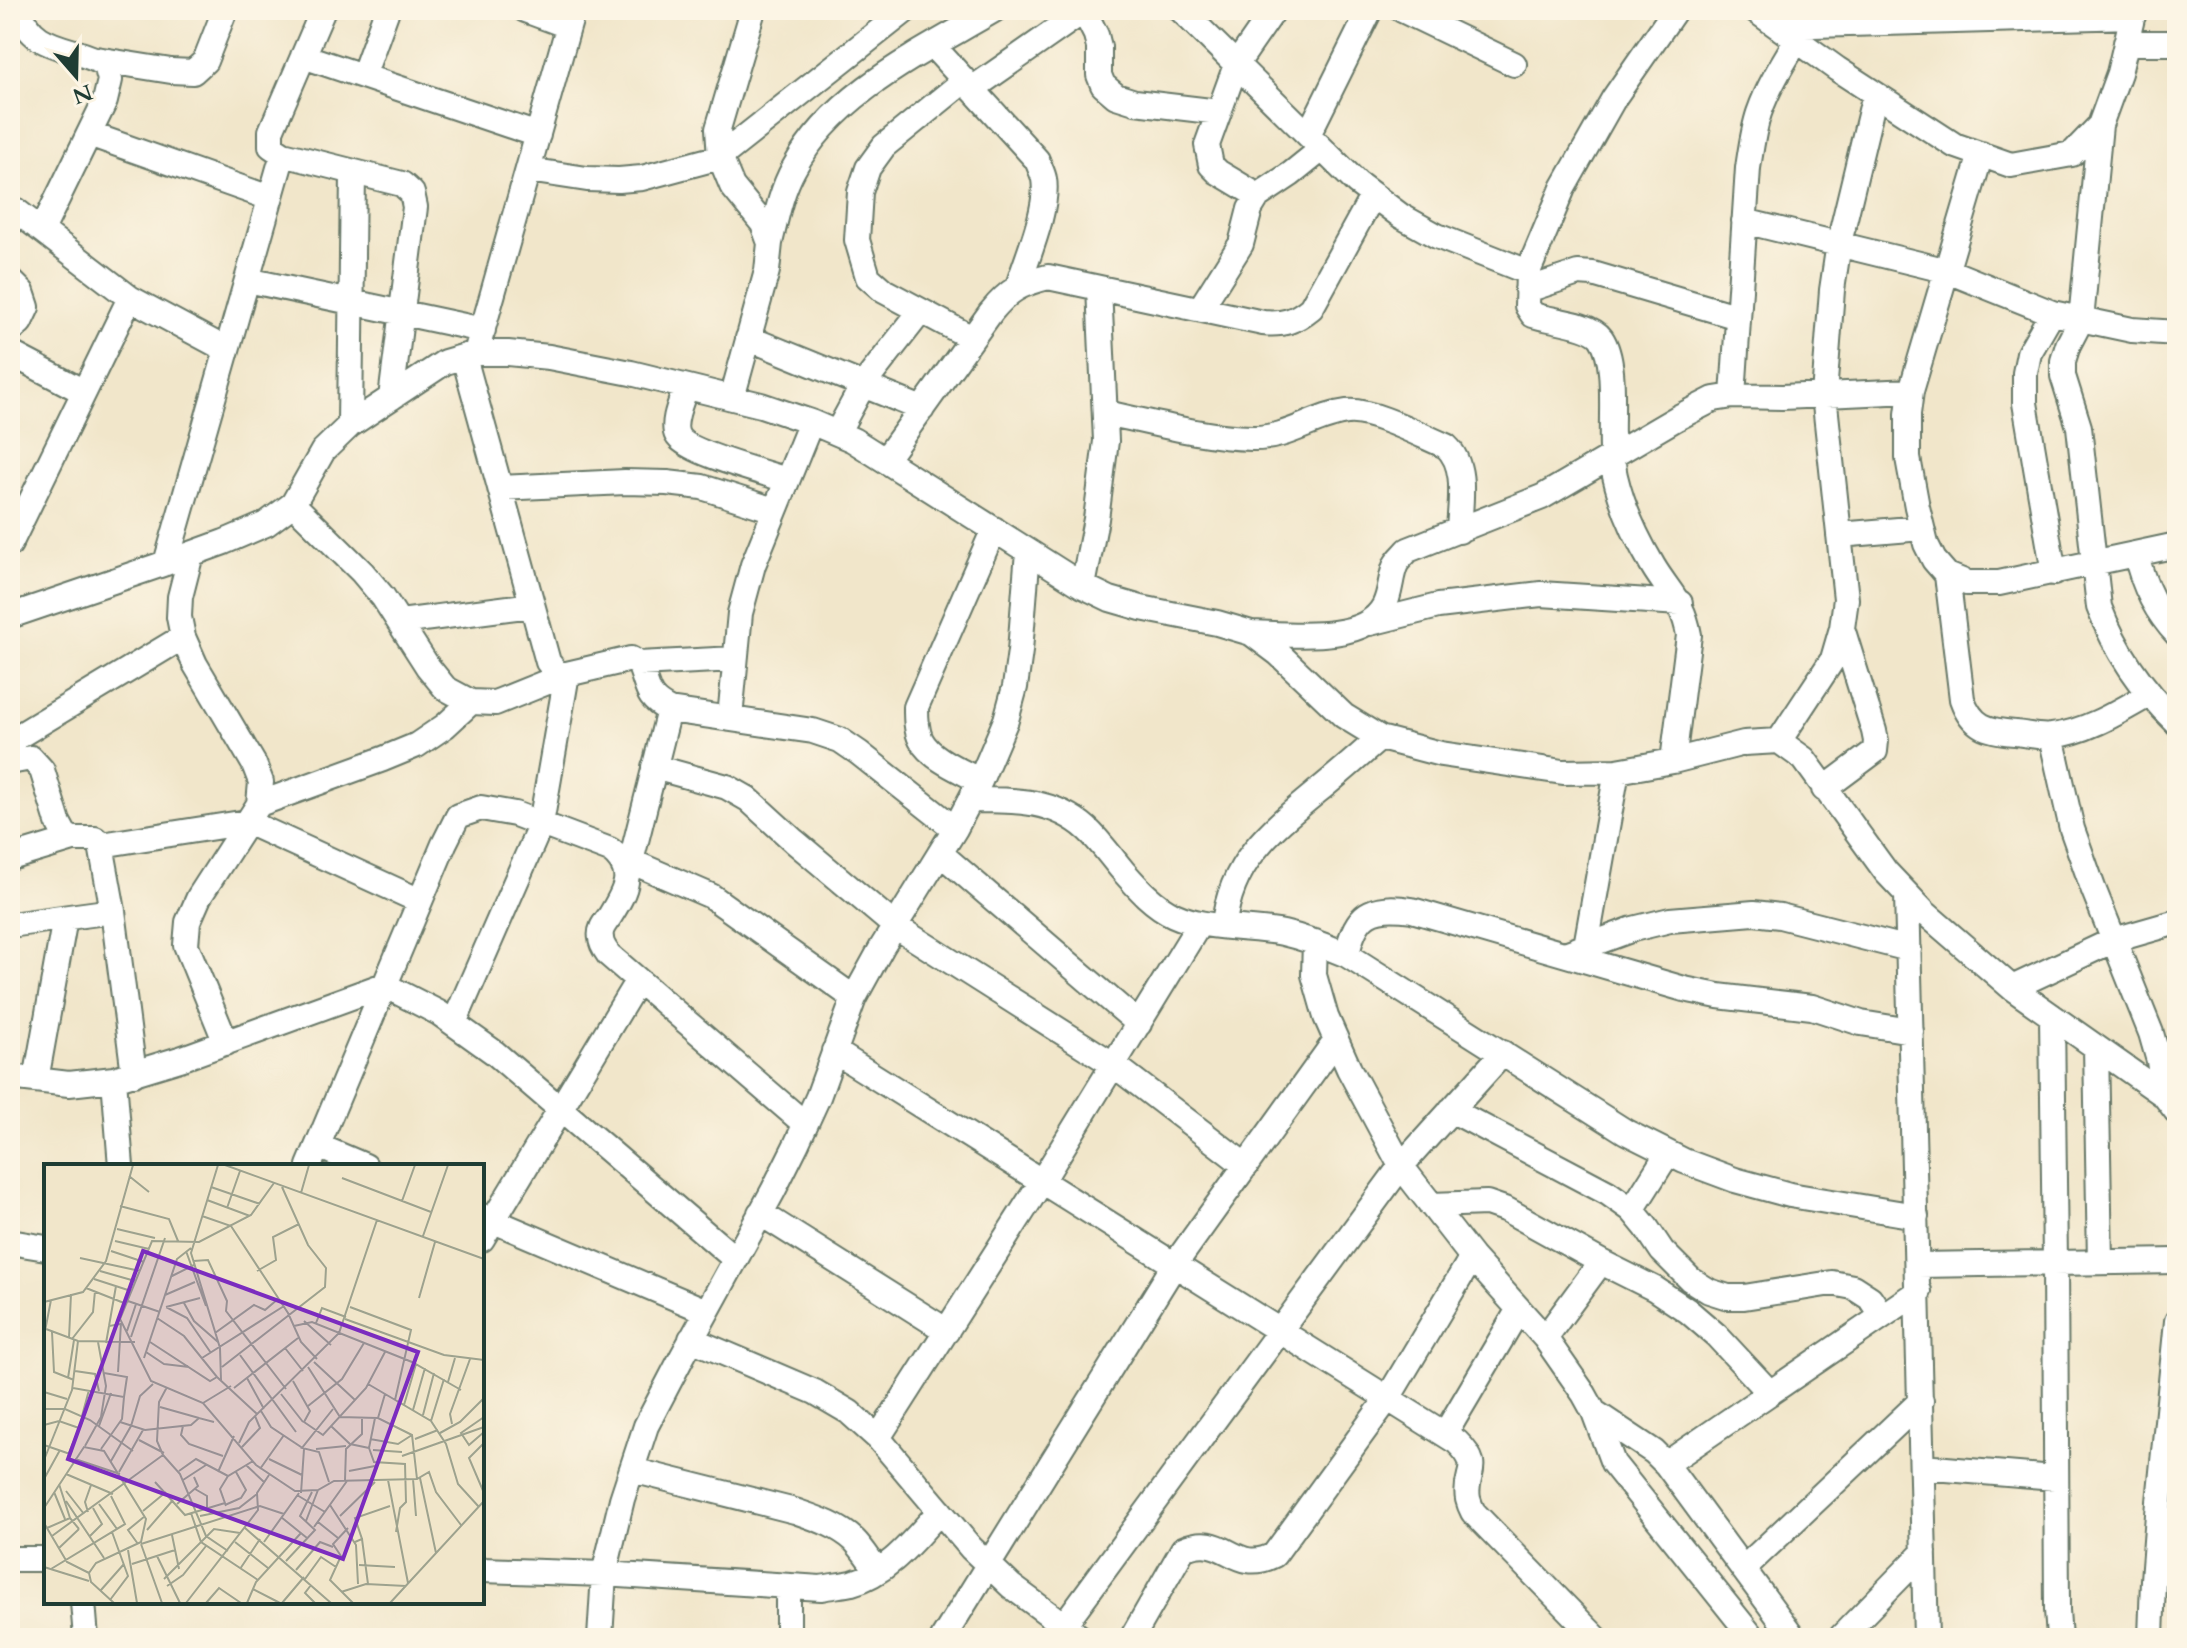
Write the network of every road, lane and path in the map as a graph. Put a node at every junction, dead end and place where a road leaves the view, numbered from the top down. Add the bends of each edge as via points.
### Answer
1 (20, 10) edge
2 (225, 10) edge
3 (323, 10) edge
4 (387, 10) edge
5 (525, 10) edge
6 (753, 10) edge
7 (906, 10) edge
8 (994, 10) edge
9 (1181, 10) edge
10 (1274, 10) edge
11 (1370, 10) edge
12 (1675, 10) edge
13 (1755, 10) edge
14 (1084, 11) edge
15 (1411, 12) edge
16 (2133, 13) edge
17 (1839, 17) edge
18 (570, 18) edge
19 (1787, 33) junction
20 (2126, 43) junction
21 (2177, 43) edge
22 (933, 46) junction
23 (303, 56) junction
24 (96, 59) junction
25 (1514, 64) dead end
26 (1236, 65) junction
27 (363, 76) junction
28 (968, 85) junction
29 (1875, 94) junction
30 (1219, 112) junction
31 (2100, 125) junction
32 (89, 134) junction
33 (538, 135) junction
34 (1315, 142) junction
35 (283, 154) junction
36 (1981, 154) junction
37 (720, 157) junction
38 (528, 170) junction
39 (353, 172) junction
40 (1373, 195) junction
41 (1258, 196) junction
42 (270, 198) junction
43 (10, 206) edge
44 (1744, 221) junction
45 (42, 230) junction
46 (770, 243) junction
47 (1839, 243) junction
48 (1948, 271) junction
49 (10, 280) edge
50 (247, 280) junction
51 (1528, 281) junction
52 (1018, 286) junction
53 (1099, 288) junction
54 (130, 298) junction
55 (350, 302) junction
56 (1200, 309) junction
57 (921, 311) junction
58 (402, 312) junction
59 (2052, 313) junction
60 (1738, 317) junction
61 (2081, 320) junction
62 (10, 331) edge
63 (2177, 333) edge
64 (748, 338) junction
65 (972, 338) junction
66 (474, 347) junction
67 (227, 350) junction
68 (10, 353) edge
69 (863, 385) junction
70 (686, 387) junction
71 (1911, 391) junction
72 (84, 392) junction
73 (1824, 395) junction
74 (1733, 396) junction
75 (391, 398) junction
76 (732, 398) junction
77 (922, 409) junction
78 (1106, 413) junction
79 (811, 422) junction
80 (350, 425) junction
81 (837, 433) junction
82 (1611, 456) junction
83 (885, 460) junction
84 (787, 480) junction
85 (500, 488) junction
86 (293, 504) junction
87 (774, 510) junction
88 (1922, 528) junction
89 (994, 529) junction
90 (1459, 531) junction
91 (1839, 535) junction
92 (10, 544) edge
93 (2177, 545) edge
94 (1028, 551) junction
95 (191, 554) junction
96 (2136, 554) junction
97 (166, 563) junction
98 (2094, 564) junction
99 (1654, 567) junction
100 (2054, 573) junction
101 (1947, 575) junction
102 (1083, 586) junction
103 (1645, 601) junction
104 (1680, 603) junction
105 (532, 605) junction
106 (10, 616) edge
107 (400, 622) junction
108 (1370, 623) junction
109 (1842, 628) junction
110 (1251, 633) junction
111 (2177, 634) edge
112 (183, 637) junction
113 (735, 659) junction
114 (639, 664) junction
115 (567, 674) junction
116 (2150, 694) junction
117 (471, 702) junction
118 (669, 710) junction
119 (730, 718) junction
120 (2177, 723) edge
121 (13, 732) edge
122 (2051, 736) junction
123 (1380, 738) junction
124 (1779, 741) junction
125 (21, 760) edge
126 (1673, 761) junction
127 (654, 767) junction
128 (1617, 771) junction
129 (1824, 789) junction
130 (976, 791) junction
131 (253, 813) junction
132 (541, 824) junction
133 (955, 829) junction
134 (73, 839) junction
135 (101, 845) junction
136 (940, 853) junction
137 (10, 858) edge
138 (629, 867) junction
139 (1907, 895) junction
140 (420, 901) junction
141 (113, 911) junction
142 (65, 918) junction
143 (2177, 922) edge
144 (1212, 924) junction
145 (10, 925) edge
146 (895, 926) junction
147 (2114, 940) junction
148 (1315, 942) junction
149 (1909, 949) junction
150 (1575, 950) junction
151 (1347, 955) junction
152 (638, 980) junction
153 (384, 985) junction
154 (2012, 988) junction
155 (854, 998) junction
156 (2052, 1016) junction
157 (454, 1023) junction
158 (1139, 1024) junction
159 (1911, 1031) junction
160 (1336, 1040) junction
161 (226, 1043) junction
162 (2096, 1047) junction
163 (834, 1051) junction
164 (1503, 1053) junction
165 (1114, 1065) junction
166 (124, 1076) junction
167 (10, 1077) edge
168 (36, 1080) junction
169 (2170, 1089) edge
170 (560, 1109) junction
171 (1451, 1110) junction
172 (805, 1124) junction
173 (1668, 1153) junction
174 (314, 1156) edge
175 (121, 1164) edge
176 (355, 1164) edge
177 (1246, 1166) junction
178 (1401, 1166) junction
179 (1042, 1181) junction
180 (1431, 1205) junction
181 (1632, 1210) junction
182 (760, 1213) junction
183 (1916, 1216) junction
184 (486, 1225) edge
185 (10, 1242) edge
186 (44, 1253) edge
187 (1472, 1257) junction
188 (734, 1258) junction
189 (2177, 1261) edge
190 (1601, 1262) junction
191 (2100, 1262) junction
192 (2055, 1263) junction
193 (1175, 1264) junction
194 (1918, 1265) junction
195 (1919, 1291) junction
196 (1519, 1309) junction
197 (706, 1311) junction
198 (1882, 1316) junction
199 (1280, 1330) junction
200 (947, 1331) junction
201 (2176, 1332) edge
202 (1545, 1338) junction
203 (691, 1339) junction
204 (1770, 1393) junction
205 (1388, 1398) junction
206 (1921, 1401) junction
207 (1594, 1412) junction
208 (2172, 1416) edge
209 (1445, 1434) junction
210 (878, 1438) junction
211 (1666, 1464) junction
212 (1922, 1467) junction
213 (632, 1470) junction
214 (2055, 1478) junction
215 (2168, 1502) edge
216 (940, 1511) junction
217 (1924, 1552) junction
218 (10, 1559) edge
219 (44, 1559) edge
220 (989, 1564) junction
221 (1743, 1569) junction
222 (484, 1570) edge
223 (878, 1571) junction
224 (604, 1574) junction
225 (2165, 1579) edge
226 (788, 1586) junction
227 (83, 1604) edge
228 (1072, 1632) edge
229 (86, 1638) edge
230 (600, 1638) edge
231 (788, 1638) edge
232 (943, 1638) edge
233 (1132, 1638) edge
234 (1596, 1638) edge
235 (1753, 1638) edge
236 (1794, 1638) edge
237 (1840, 1638) edge
238 (1926, 1638) edge
239 (2059, 1638) edge
240 (2151, 1638) edge

1 - 24 street via 29,31 44,42
2 - 24 street via 205,61 193,72
3 - 23 street
4 - 27 street
5 - 18 street
6 - 37 street via 718,129
7 - 37 street
8 - 22 street
9 - 26 street
10 - 26 street
11 - 34 street
12 - 51 street via 1585,147 1563,188
13 - 19 street
14 - 28 street
14 - 30 street via 1099,47 1099,75 1116,96
15 - 25 street
16 - 17 street
16 - 20 street
17 - 19 street
18 - 33 street
19 - 29 street
19 - 44 street via 1753,133
20 - 21 street
20 - 31 street
22 - 28 street
22 - 46 street via 862,91 831,119 794,167
23 - 27 street
23 - 35 street via 271,131 271,146
24 - 32 street via 106,65 110,80
26 - 30 street
26 - 34 street
27 - 33 street
28 - 52 street via 1037,160 1044,178 1041,214
28 - 57 street via 884,146 868,168 860,192 857,240 868,277
29 - 36 street via 1954,145
29 - 47 street
30 - 41 street via 1207,145 1211,165
31 - 36 street via 2072,154 2011,165
31 - 61 street
32 - 42 street
32 - 45 street
33 - 38 street
34 - 40 street
34 - 41 street via 1291,174
35 - 39 street
35 - 42 street
36 - 48 street
37 - 38 street via 619,180
37 - 46 street via 732,186 763,224
38 - 66 street
39 - 55 street
39 - 58 street via 402,184 412,193 415,207
40 - 51 street via 1437,236
40 - 56 street via 1311,308 1298,319 1282,325
41 - 56 street via 1241,244
42 - 50 street
43 - 45 street
44 - 47 street
44 - 60 street
45 - 54 street
46 - 64 street
47 - 48 street
47 - 73 street
48 - 59 street
48 - 71 street
49 - 62 street via 27,307
50 - 55 street
50 - 67 street
51 - 60 street via 1593,274
51 - 82 street via 1527,306 1533,315 1583,327 1599,335 1607,350
52 - 53 street via 1048,277
52 - 65 street
53 - 56 street
53 - 78 street
54 - 67 street
54 - 72 street
55 - 58 street
55 - 80 street
57 - 65 street
57 - 69 street
58 - 66 street
58 - 75 street
59 - 61 street
59 - 100 street via 2029,353 2025,403
60 - 74 street
61 - 63 street
61 - 98 street via 2068,345 2063,376 2079,427
64 - 69 street
64 - 76 street
65 - 77 street
66 - 70 street via 549,357
66 - 75 street
66 - 85 street
67 - 97 street
68 - 72 street
69 - 77 street
69 - 81 street
70 - 76 street
70 - 84 street via 675,421 683,443
71 - 73 street
71 - 88 street via 1908,458
72 - 92 street
73 - 74 street
73 - 91 street
74 - 82 street via 1698,406
75 - 80 street
76 - 79 street
77 - 83 street
78 - 90 street via 1255,438 1285,434 1350,411 1371,415 1454,454 1461,480
78 - 102 street via 1096,519
79 - 81 street
79 - 84 street
80 - 86 street via 323,451
81 - 83 street
82 - 90 street via 1542,497
82 - 99 street via 1622,500
83 - 89 street
84 - 87 street
85 - 87 street via 667,483 702,487
85 - 105 street
86 - 95 street via 266,524
86 - 107 street via 362,572
87 - 113 street via 740,613
88 - 91 street
88 - 101 street via 1934,560
89 - 94 street
89 - 130 street via 916,707 921,741
90 - 108 street via 1408,550 1397,563 1380,614
91 - 109 street via 1846,599
93 - 96 street
94 - 102 street
94 - 130 street via 1015,687
95 - 97 street
95 - 112 street via 180,597
96 - 98 street
96 - 111 street via 2156,609
97 - 106 street
98 - 100 street
98 - 116 street via 2099,607 2109,632
99 - 103 street
99 - 104 street
100 - 101 street via 1999,583 1967,583
101 - 122 street via 1967,714 1989,730
102 - 110 street via 1141,608
103 - 104 street
103 - 108 street via 1511,596
104 - 126 street via 1689,635
105 - 107 street
105 - 115 street via 548,662 556,672
107 - 117 street via 445,688
108 - 110 street via 1340,632
109 - 124 street via 1833,659
109 - 129 street via 1874,731 1875,751
110 - 123 street via 1344,716
112 - 121 street
112 - 131 street via 254,764 261,782
113 - 114 street
113 - 119 street
114 - 115 street via 631,659
114 - 118 street via 655,703
115 - 117 street via 495,703
115 - 132 street
116 - 120 street
116 - 122 street via 2102,720
117 - 131 street via 417,745
118 - 119 street
118 - 127 street
119 - 133 street via 840,740
121 - 125 street
122 - 147 street via 2072,829
123 - 128 street via 1505,765
123 - 144 street via 1285,816 1253,850
124 - 126 street via 1744,743
124 - 129 street via 1804,759
125 - 134 street via 42,770 58,822
126 - 128 street
127 - 138 street
127 - 146 street via 727,787 748,799
128 - 150 street
129 - 139 street
130 - 133 street
130 - 144 street via 1069,815 1151,901 1175,915
131 - 135 street
131 - 140 street
131 - 161 street via 188,922 186,945
132 - 138 street via 610,850
132 - 140 street via 481,808 458,816
132 - 157 street
133 - 136 street
134 - 135 street via 95,839
134 - 137 street
135 - 141 street
136 - 146 street
136 - 158 street
138 - 152 street via 600,939 609,955
138 - 155 street via 711,896
139 - 149 street
139 - 154 street
140 - 153 street
141 - 142 street
141 - 166 street
142 - 145 street
142 - 168 street
143 - 147 street
144 - 148 street
144 - 158 street
146 - 155 street
146 - 165 street
147 - 154 street
147 - 169 street
148 - 151 street
148 - 160 street via 1314,975
149 - 150 street via 1754,913 1670,920
149 - 159 street
150 - 151 street via 1389,907 1368,912 1358,922
150 - 159 street via 1684,989 1812,1007 1861,1023
151 - 164 street
152 - 170 street
152 - 172 street
153 - 157 street
153 - 161 street
153 - 174 street
154 - 156 street
155 - 163 street
156 - 162 street
156 - 192 street
157 - 170 street
158 - 165 street
159 - 183 street
160 - 177 street
160 - 178 street
161 - 166 street
162 - 169 street
162 - 191 street
163 - 172 street
163 - 179 street
164 - 171 street
164 - 173 street
165 - 177 street
165 - 179 street
166 - 168 street via 69,1084
166 - 175 street
167 - 168 street
170 - 184 street
170 - 188 street
171 - 178 street
171 - 181 street
172 - 182 street
173 - 181 street
173 - 183 street via 1790,1195
174 - 176 street
177 - 193 street
178 - 180 street
178 - 199 street
179 - 193 street
179 - 200 street
180 - 187 street
180 - 190 street via 1487,1203
181 - 198 street via 1662,1251 1709,1291 1744,1297 1832,1283 1861,1292
182 - 188 street
182 - 200 street
183 - 194 street
184 - 197 street
185 - 186 street
187 - 196 street
187 - 205 street
188 - 197 street
189 - 191 street
190 - 202 street
190 - 204 street via 1688,1311
191 - 192 street
192 - 194 street
192 - 214 street
193 - 199 street
193 - 220 street
194 - 195 street
195 - 198 street
195 - 206 street
196 - 202 street
196 - 209 street
197 - 203 street
198 - 204 street
199 - 205 street
199 - 228 street
200 - 210 street
201 - 208 street
202 - 207 street
203 - 210 street via 815,1392
203 - 213 street via 646,1426
204 - 211 street
205 - 209 street
205 - 233 street via 1274,1555 1261,1562 1211,1544 1183,1549
206 - 212 street
206 - 221 street
207 - 211 street
207 - 235 street via 1613,1463
208 - 215 street
209 - 234 street via 1469,1453 1467,1496 1473,1512
210 - 216 street
211 - 221 street
212 - 214 street
212 - 217 street
213 - 223 street via 814,1518 853,1540
213 - 224 street
214 - 239 street
215 - 225 street
216 - 220 street
216 - 223 street
217 - 237 street
217 - 238 street
218 - 219 street
220 - 228 street
220 - 232 street
221 - 236 street
222 - 224 street
223 - 226 street via 821,1588
224 - 226 street
224 - 230 street
225 - 240 street
226 - 231 street
227 - 229 street

